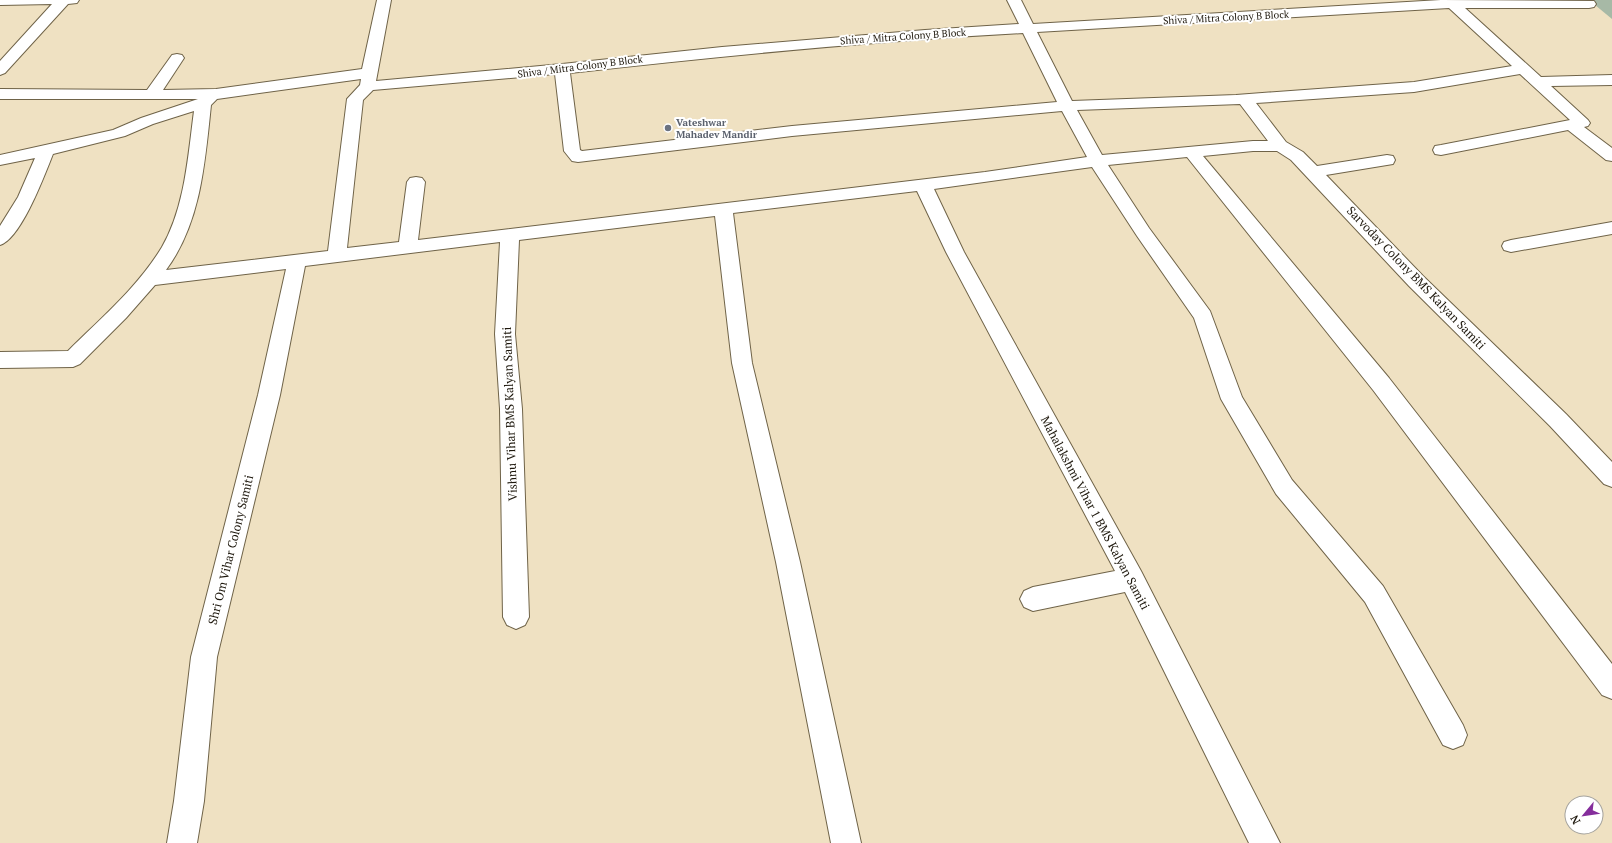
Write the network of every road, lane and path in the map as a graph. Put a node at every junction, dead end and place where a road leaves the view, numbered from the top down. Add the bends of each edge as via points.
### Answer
1 (64, 0) edge
2 (72, 0) edge
3 (384, 0) edge
4 (1014, 0) edge
5 (0, 1) edge
6 (1450, 2) edge
7 (1589, 4) dead end
8 (1027, 27) junction
9 (177, 58) dead end
10 (1524, 69) junction
11 (0, 70) edge
12 (562, 70) junction
13 (369, 80) junction
14 (1612, 80) edge
15 (1537, 82) junction
16 (0, 94) edge
17 (152, 95) junction
18 (209, 98) junction
19 (1244, 99) junction
20 (1067, 106) junction
21 (1571, 125) junction
22 (1280, 146) junction
23 (46, 150) junction
24 (1441, 150) dead end
25 (1192, 153) junction
26 (1612, 156) edge
27 (0, 160) edge
28 (1387, 160) dead end
29 (1097, 161) junction
30 (1313, 172) junction
31 (416, 182) dead end
32 (923, 184) junction
33 (723, 208) junction
34 (1612, 228) edge
35 (510, 235) junction
36 (0, 239) edge
37 (1511, 246) dead end
38 (408, 248) junction
39 (337, 256) junction
40 (297, 261) junction
41 (148, 280) junction
42 (0, 360) edge
43 (1612, 477) edge
44 (1132, 579) junction
45 (1033, 600) dead end
46 (516, 618) dead end
47 (1612, 686) edge
48 (1453, 736) dead end
49 (182, 843) edge
50 (846, 843) edge
51 (1266, 843) edge

1 - 2 street
1 - 5 street
1 - 11 street
3 - 13 street
4 - 8 street
6 - 7 street, Shiva / Mitra Colony B Block
6 - 8 street, Shiva / Mitra Colony B Block via 1296,14
6 - 10 street
8 - 12 street, Shiva / Mitra Colony B Block via 722,51
8 - 20 street
9 - 17 street
10 - 15 street
10 - 19 street via 1414,87
12 - 13 street, Shiva / Mitra Colony B Block
12 - 20 street via 572,151 578,157 792,131
13 - 18 street, Shiva / Mitra Colony B Block
13 - 39 street via 355,99
14 - 15 street
15 - 21 street via 1582,123
16 - 17 street
17 - 18 street
18 - 23 street via 119,133
18 - 41 street via 195,167 176,237
19 - 20 street
19 - 22 street
20 - 29 street
21 - 24 street
21 - 26 street
22 - 25 street via 1253,146
22 - 30 street, Sarvoday Colony BMS Kalyan Samiti via 1297,156
23 - 27 street
23 - 36 street via 31,189 13,224
25 - 29 street
25 - 47 street via 1381,384
28 - 30 street
29 - 32 street
29 - 48 street via 1143,232 1203,316 1232,399 1284,487 1374,594
30 - 43 street, Sarvoday Colony BMS Kalyan Samiti via 1416,281 1558,420
31 - 38 street
32 - 33 street
32 - 44 street, Mahalakshmi Vihar 1 BMS Kalyan Samiti via 954,252
33 - 35 street
33 - 50 street via 742,363 788,562
34 - 37 street
35 - 38 street
35 - 46 street, Vishnu Vihar BMS Kalyan Samiti via 505,334 511,409
38 - 39 street
39 - 40 street
40 - 41 street
40 - 49 street, Shri Om Vihar Colony Samiti via 270,395 204,657 189,801
41 - 42 street via 73,359
44 - 45 street
44 - 51 street, Mahalakshmi Vihar 1 BMS Kalyan Samiti

